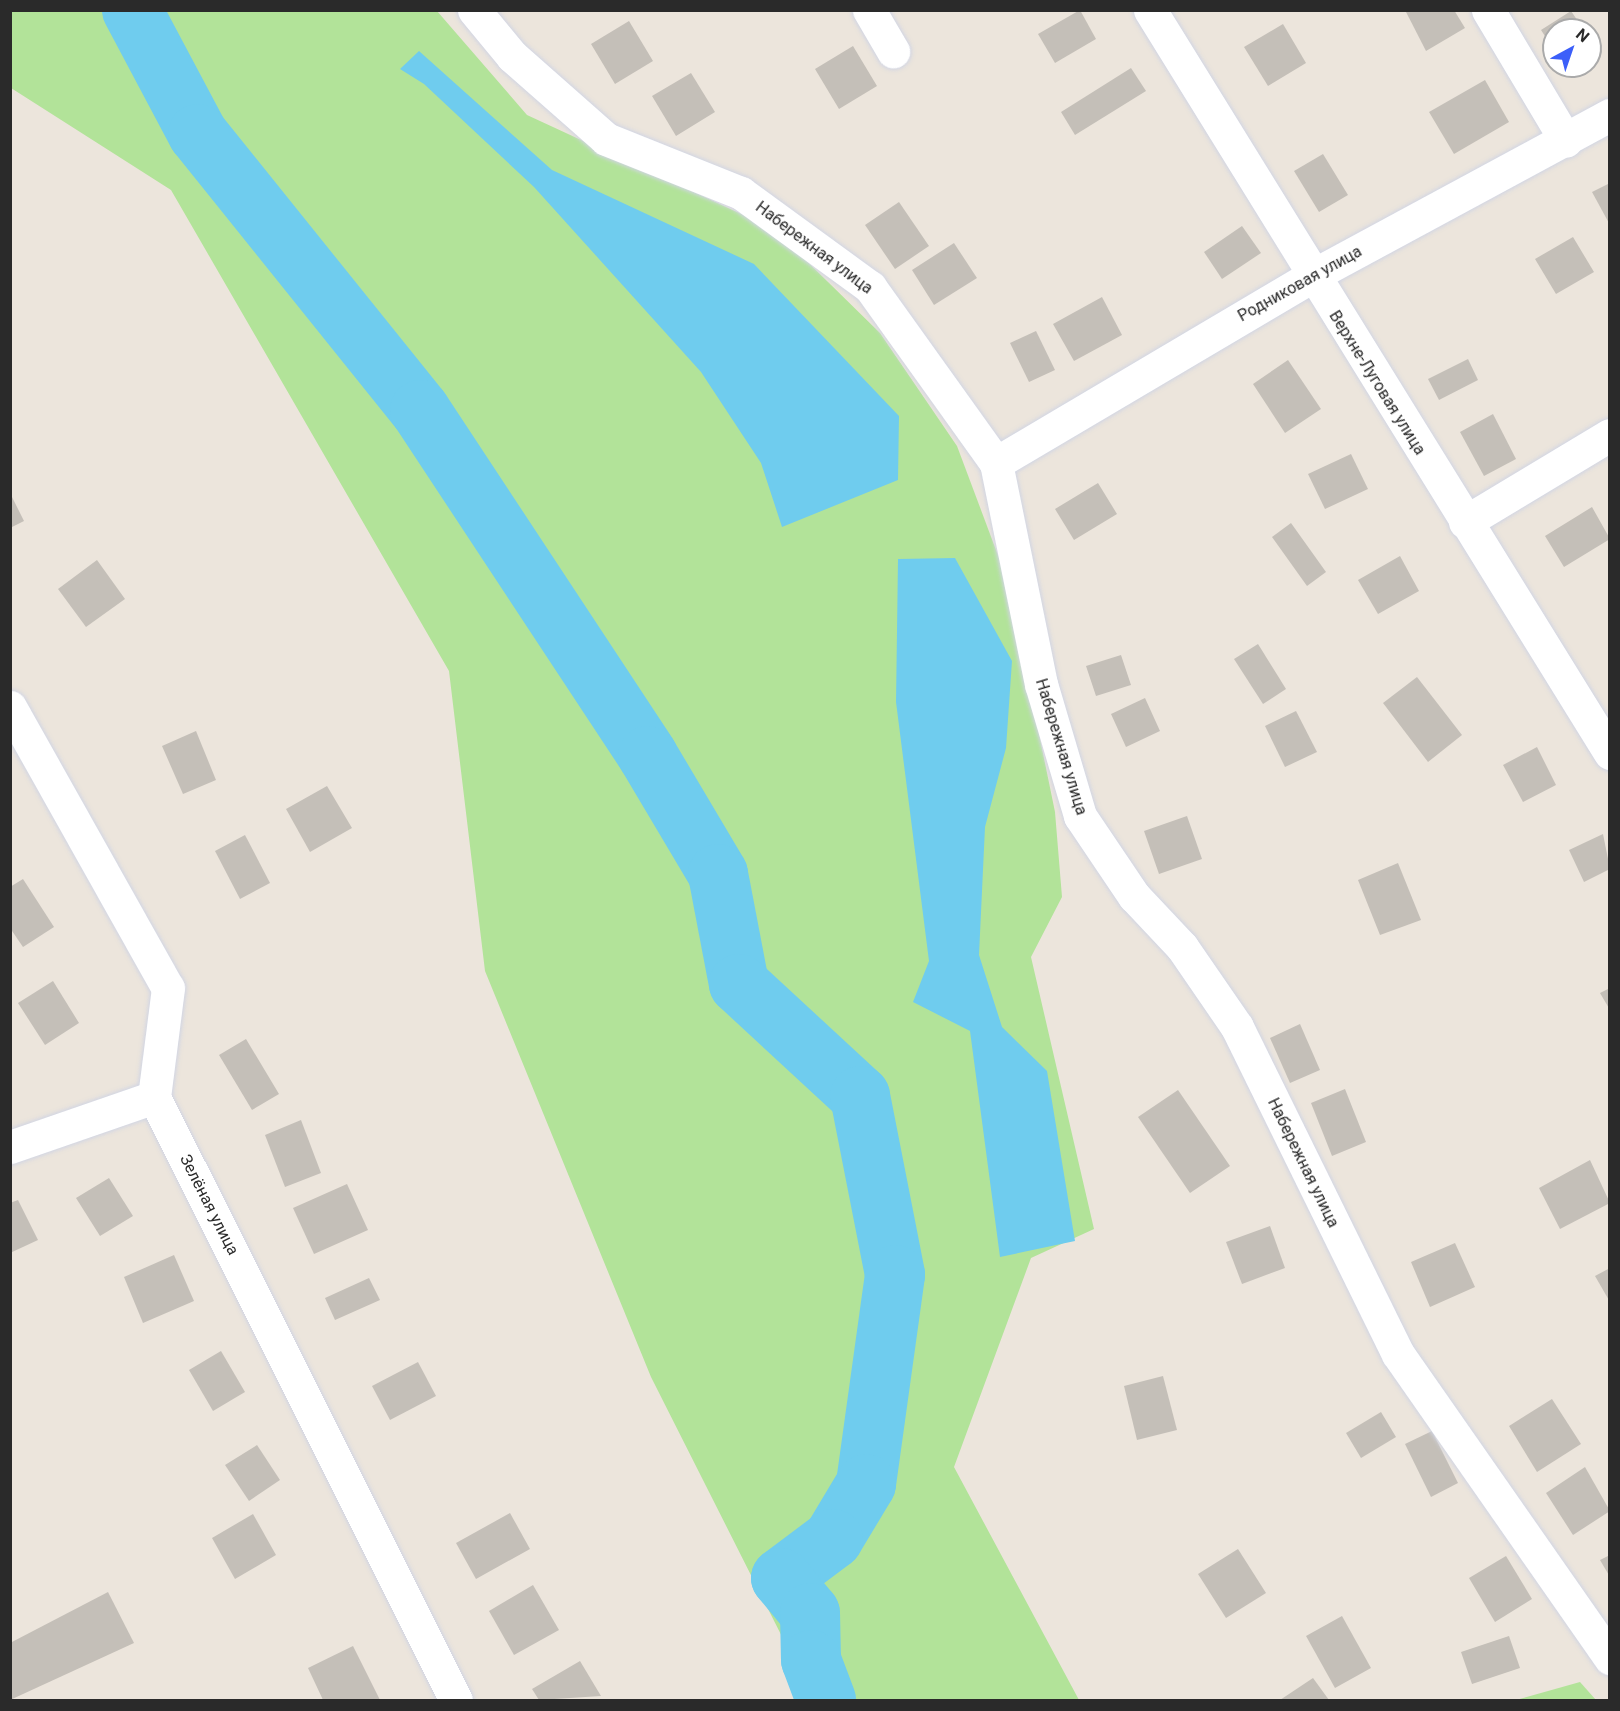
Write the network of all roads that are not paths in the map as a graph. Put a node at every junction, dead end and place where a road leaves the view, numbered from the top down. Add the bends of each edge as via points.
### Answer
1 (474, 10) edge
2 (869, 10) edge
3 (1150, 10) edge
4 (1488, 10) edge
5 (893, 51) dead end
6 (1610, 115) edge
7 (1566, 141) junction
8 (1310, 277) junction
9 (1610, 435) edge
10 (996, 462) junction
11 (1465, 522) junction
12 (10, 707) edge
13 (1610, 753) edge
14 (154, 1097) junction
15 (10, 1147) edge
16 (1610, 1658) edge
17 (456, 1701) edge

1 - 10 street, Набережная улица via 512,56 606,138 741,193 870,286
2 - 5 street
3 - 8 street, Верхне-Луговая улица
4 - 7 street
6 - 7 street, Родниковая улица
7 - 8 street, Родниковая улица
8 - 10 street, Родниковая улица
8 - 11 street, Верхне-Луговая улица
9 - 11 street
10 - 16 street, Набережная улица via 1041,684 1080,816 1134,896 1182,947 1237,1028 1398,1354
11 - 13 street, Верхне-Луговая улица
12 - 14 street via 168,988
14 - 15 street
14 - 17 street, Зелёная улица

